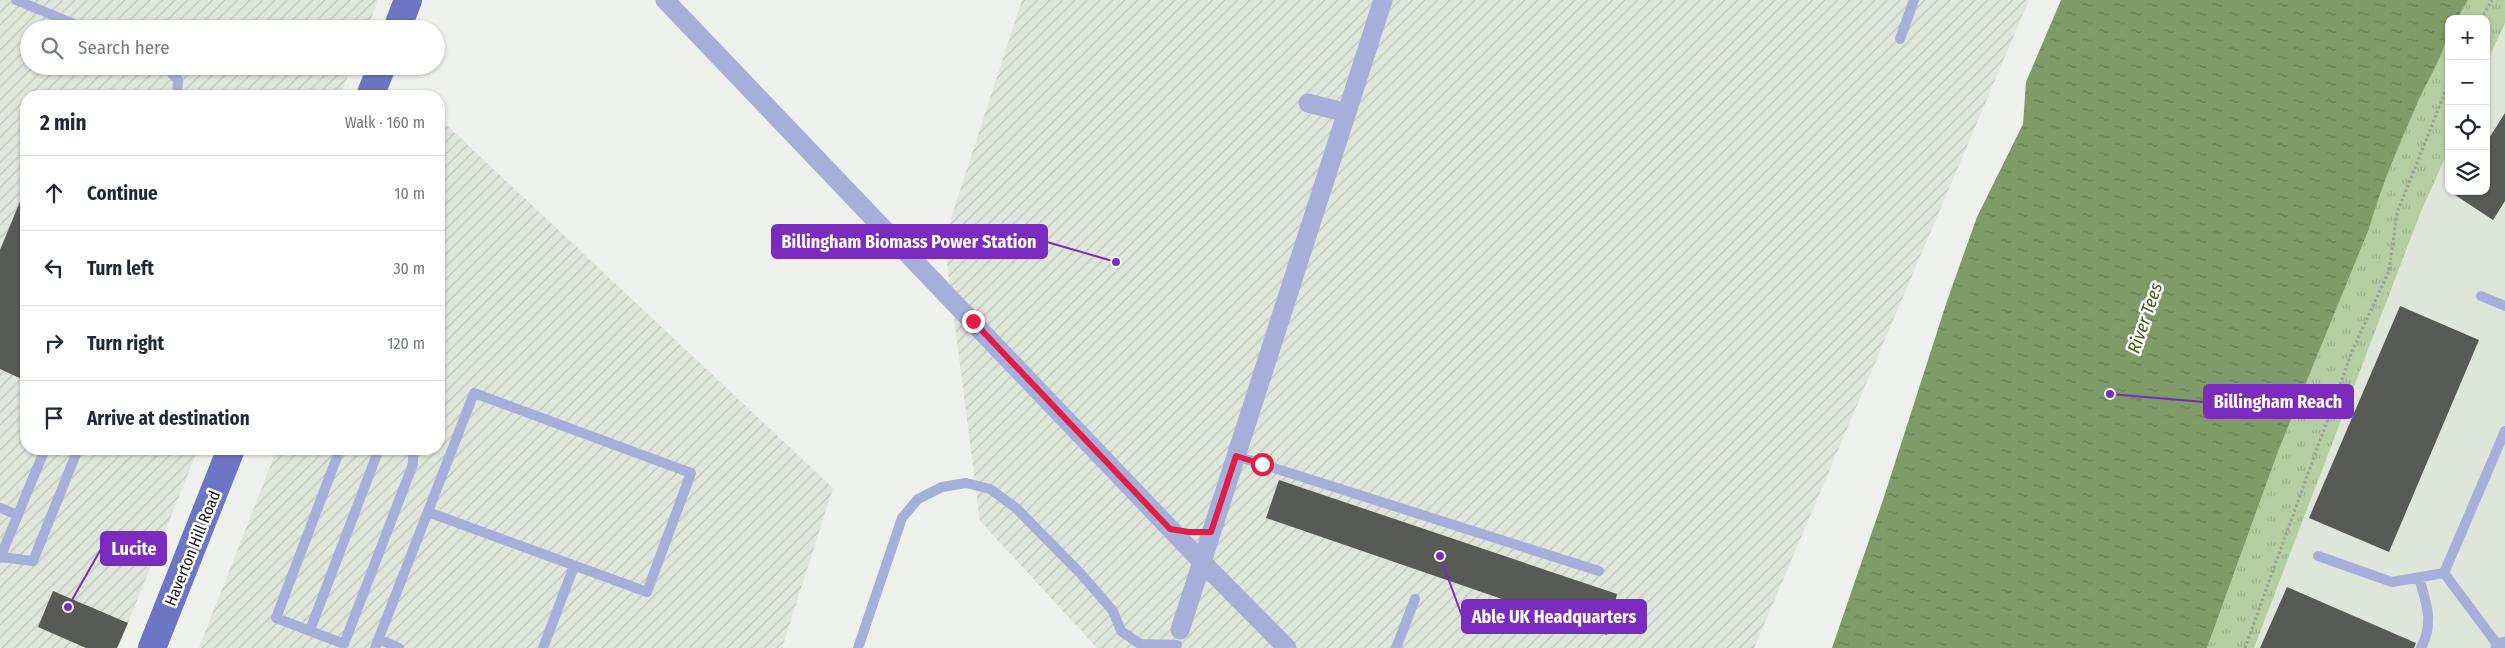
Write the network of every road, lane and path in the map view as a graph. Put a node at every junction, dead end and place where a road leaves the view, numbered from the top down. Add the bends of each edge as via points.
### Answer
1 (16, 0) edge
2 (408, 0) edge
3 (665, 0) edge
4 (1383, 0) edge
5 (1914, 0) edge
6 (2492, 0) edge
7 (2483, 15) edge
8 (64, 20) edge
9 (400, 20) edge
10 (1900, 39) dead end
11 (173, 75) edge
12 (378, 75) edge
13 (177, 90) edge
14 (372, 90) edge
15 (2445, 92) edge
16 (1308, 103) dead end
17 (1346, 113) junction
18 (2481, 296) dead end
19 (2505, 306) edge
20 (2505, 431) edge
21 (43, 455) edge
22 (76, 455) edge
23 (229, 455) edge
24 (338, 455) edge
25 (377, 455) edge
26 (413, 455) edge
27 (1236, 456) junction
28 (0, 508) edge
29 (428, 512) junction
30 (18, 515) junction
31 (1170, 529) junction
32 (1211, 532) junction
33 (2318, 556) dead end
34 (0, 557) edge
35 (1202, 562) junction
36 (574, 566) junction
37 (1599, 571) dead end
38 (2444, 573) junction
39 (2420, 578) junction
40 (1415, 598) dead end
41 (310, 630) junction
42 (1178, 641) edge
43 (377, 643) edge
44 (2505, 646) edge
45 (152, 648) edge
46 (399, 648) edge
47 (543, 648) edge
48 (858, 648) edge
49 (1287, 648) edge
50 (1396, 648) edge
51 (2245, 648) edge
52 (2421, 648) edge
53 (2500, 648) edge

1 - 8 lane
2 - 9 main road
3 - 31 street
4 - 17 street
5 - 10 lane
6 - 7 path
11 - 13 lane via 178,80
12 - 14 main road
15 - 51 path via 2397,213 2389,271 2353,349
16 - 17 street
17 - 27 street
18 - 19 lane
20 - 38 lane
21 - 30 lane
22 - 34 lane via 33,561
23 - 45 main road, Haverton Hill Road
24 - 41 lane via 276,618
25 - 41 lane
26 - 41 lane via 344,644
27 - 32 street
27 - 37 lane
28 - 30 lane
29 - 36 lane
29 - 36 lane via 474,393 691,473 647,592
29 - 43 lane
30 - 34 lane
31 - 32 street
31 - 35 street
32 - 35 street
33 - 39 lane via 2392,582
35 - 42 street
35 - 49 street
36 - 47 lane
38 - 39 lane
38 - 53 lane
39 - 52 lane via 2429,625
40 - 50 lane
42 - 48 lane via 1140,644 1121,631 1114,611 1016,508 990,489 966,483 942,487 918,499 902,518
43 - 46 lane
44 - 53 street

